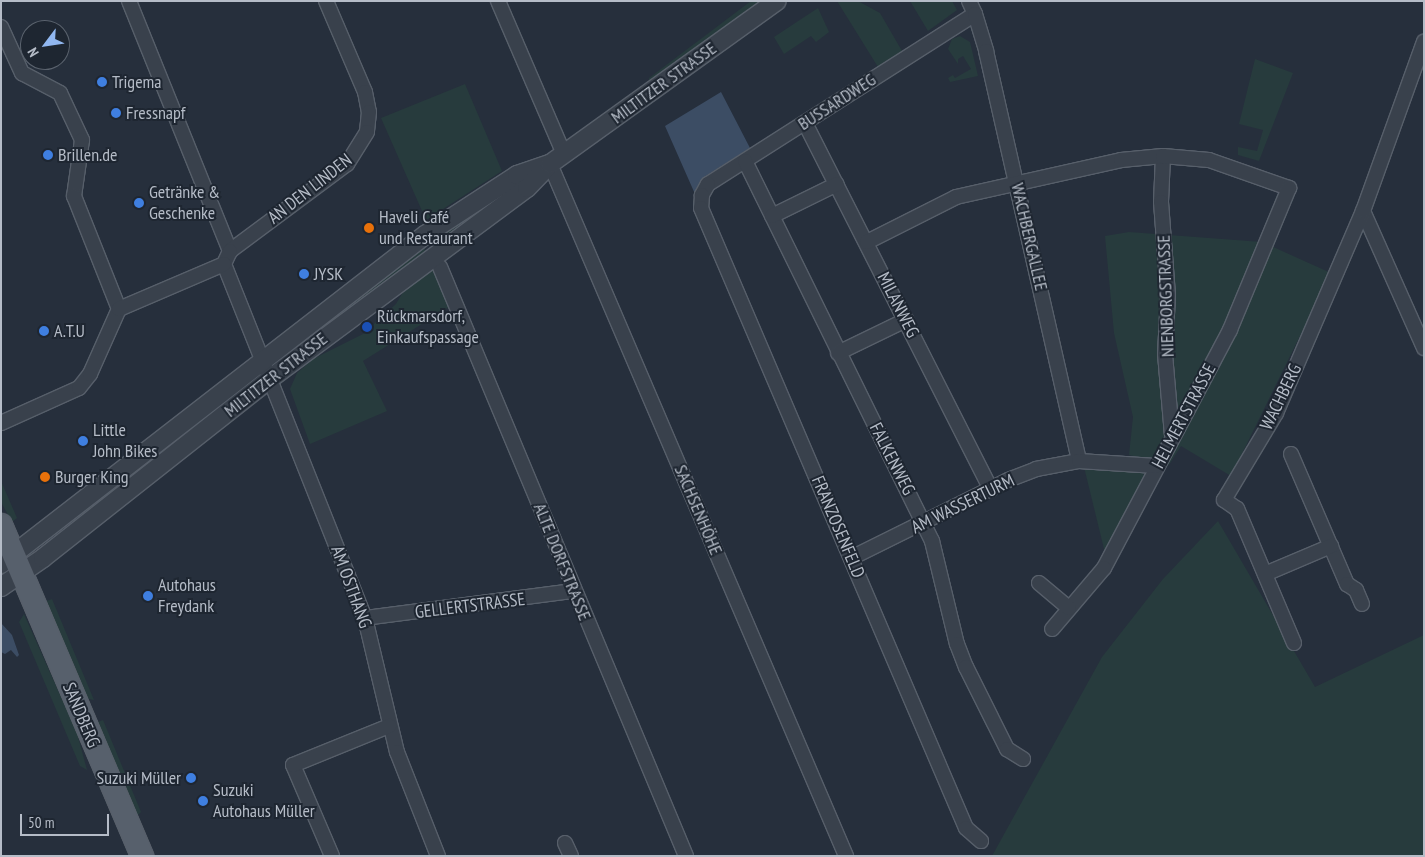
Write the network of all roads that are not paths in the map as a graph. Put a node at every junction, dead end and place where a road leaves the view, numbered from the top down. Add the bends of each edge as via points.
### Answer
1 (129, 1) edge
2 (326, 1) edge
3 (498, 1) edge
4 (777, 1) edge
5 (969, 1) edge
6 (975, 14) junction
7 (1, 27) edge
8 (1424, 42) edge
9 (805, 122) junction
10 (1163, 156) junction
11 (557, 159) junction
12 (745, 161) junction
13 (837, 184) junction
14 (1016, 184) junction
15 (701, 208) joint
16 (1363, 211) junction
17 (772, 216) junction
18 (867, 242) junction
19 (230, 251) junction
20 (224, 264) junction
21 (440, 267) dead end
22 (119, 309) junction
23 (906, 320) junction
24 (1424, 348) edge
25 (838, 353) junction
26 (264, 360) junction
27 (271, 378) junction
28 (1, 423) edge
29 (1172, 436) junction
30 (1292, 454) dead end
31 (1079, 461) junction
32 (1156, 466) junction
33 (991, 489) junction
34 (923, 522) junction
35 (1, 526) edge
36 (1332, 546) junction
37 (851, 558) junction
38 (12, 564) edge
39 (1265, 574) junction
40 (1039, 582) dead end
41 (1, 587) edge
42 (574, 591) junction
43 (1362, 604) dead end
44 (1069, 608) junction
45 (365, 618) junction
46 (1052, 629) dead end
47 (1294, 643) dead end
48 (389, 726) junction
49 (1023, 759) dead end
50 (981, 841) dead end
51 (142, 856) edge
52 (332, 856) edge
53 (438, 856) edge
54 (686, 856) edge
55 (846, 856) edge

1 - 19 street
2 - 19 street, AN DEN LINDEN via 365,92 369,112 367,132 347,164
3 - 11 street, SACHSENHÖHE
4 - 11 street, MILTITZER STRASSE
5 - 6 street
6 - 9 street, BUSSARDWEG
6 - 14 street, WACHBERGALLEE
7 - 22 street via 22,73 60,93 82,140 74,196
8 - 16 street
9 - 12 street, BUSSARDWEG
9 - 13 street, MILANWEG
10 - 14 street via 1121,160
10 - 29 street, NIENBORGSTRASSE via 1162,202 1168,295 1165,354
10 - 29 street, HELMERTSTRASSE via 1210,160 1289,188 1230,330
11 - 26 street, MILTITZER STRASSE via 517,174 454,215
11 - 27 street, MILTITZER STRASSE via 526,188
11 - 55 street, SACHSENHÖHE
12 - 15 street, BUSSARDWEG via 708,184 702,195
12 - 17 street, FALKENWEG
13 - 17 street
13 - 18 street, MILANWEG
14 - 18 street via 956,197
14 - 31 street, WACHBERGALLEE
15 - 37 street, FRANZOSENFELD
16 - 24 street
16 - 39 street, WACHBERG via 1276,414 1224,500 1237,509
17 - 25 street, FALKENWEG
18 - 23 street, MILANWEG
19 - 20 street
20 - 22 street
20 - 26 street, AM OSTHANG
21 - 42 street, ALTE DORFSTRASSE
22 - 28 street via 90,374 79,388
23 - 25 street
23 - 33 street, MILANWEG
25 - 34 street, FALKENWEG
26 - 27 street, AM OSTHANG
26 - 38 street, MILTITZER STRASSE
27 - 38 street, MILTITZER STRASSE
27 - 45 street, AM OSTHANG
29 - 32 street, HELMERTSTRASSE
30 - 36 street
31 - 32 street, AM WASSERTURM
31 - 33 street, AM WASSERTURM via 1036,469
32 - 44 street, HELMERTSTRASSE via 1104,568
33 - 34 street, AM WASSERTURM
34 - 37 street, AM WASSERTURM
34 - 49 street, FALKENWEG via 941,572 960,654 1007,749
35 - 38 main road, SANDBERG
36 - 39 street
36 - 43 street via 1348,584 1356,590
37 - 50 street, FRANZOSENFELD via 966,828
38 - 41 street, MILTITZER STRASSE
38 - 51 main road, SANDBERG
39 - 47 street, WACHBERG
40 - 44 street
42 - 45 street, GELLERTSTRASSE
42 - 54 street, ALTE DORFSTRASSE
44 - 46 street, HELMERTSTRASSE
45 - 48 street, AM OSTHANG
48 - 52 street via 293,765
48 - 53 street, AM OSTHANG via 408,784

